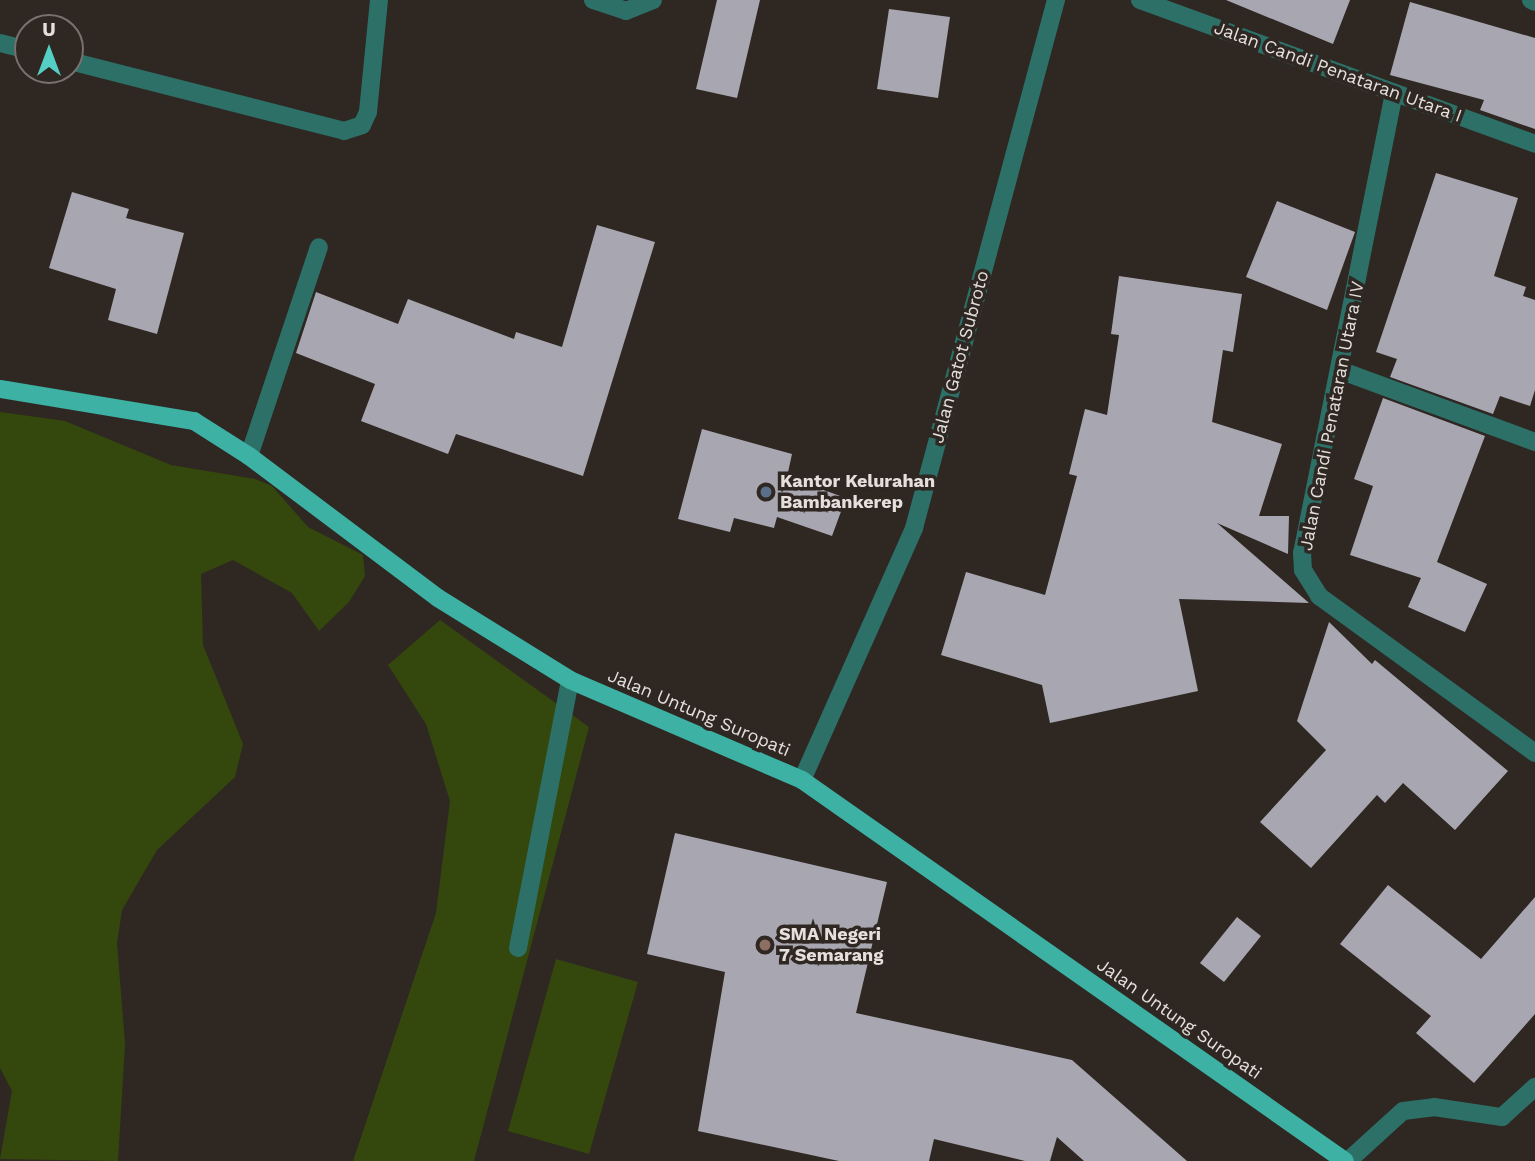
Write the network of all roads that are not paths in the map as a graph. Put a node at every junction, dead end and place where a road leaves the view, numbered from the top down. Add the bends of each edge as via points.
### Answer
1 (379, 0) edge
2 (593, 0) edge
3 (653, 0) edge
4 (1056, 0) edge
5 (1140, 0) edge
6 (84, 65) edge
7 (1394, 93) junction
8 (1535, 145) edge
9 (319, 247) dead end
10 (1342, 371) junction
11 (0, 389) edge
12 (1535, 442) edge
13 (249, 456) junction
14 (570, 680) junction
15 (1535, 753) edge
16 (802, 780) junction
17 (518, 948) dead end
18 (1535, 1087) edge
19 (1346, 1161) edge

1 - 6 street via 368,112 362,125 344,131
2 - 3 street via 626,10
4 - 16 street, Jalan Gatot Subroto via 914,528
5 - 7 street, Jalan Candi Penataran Utara I
7 - 8 street, Jalan Candi Penataran Utara I
7 - 10 street, Jalan Candi Penataran Utara IV
9 - 13 street
10 - 12 street
10 - 15 street, Jalan Candi Penataran Utara IV via 1302,552 1310,584
11 - 13 main road, Jalan Untung Suropati via 194,421
13 - 14 main road, Jalan Untung Suropati via 438,598
14 - 16 main road, Jalan Untung Suropati
14 - 17 street
16 - 19 main road, Jalan Untung Suropati
18 - 19 street via 1502,1118 1434,1107 1404,1111

